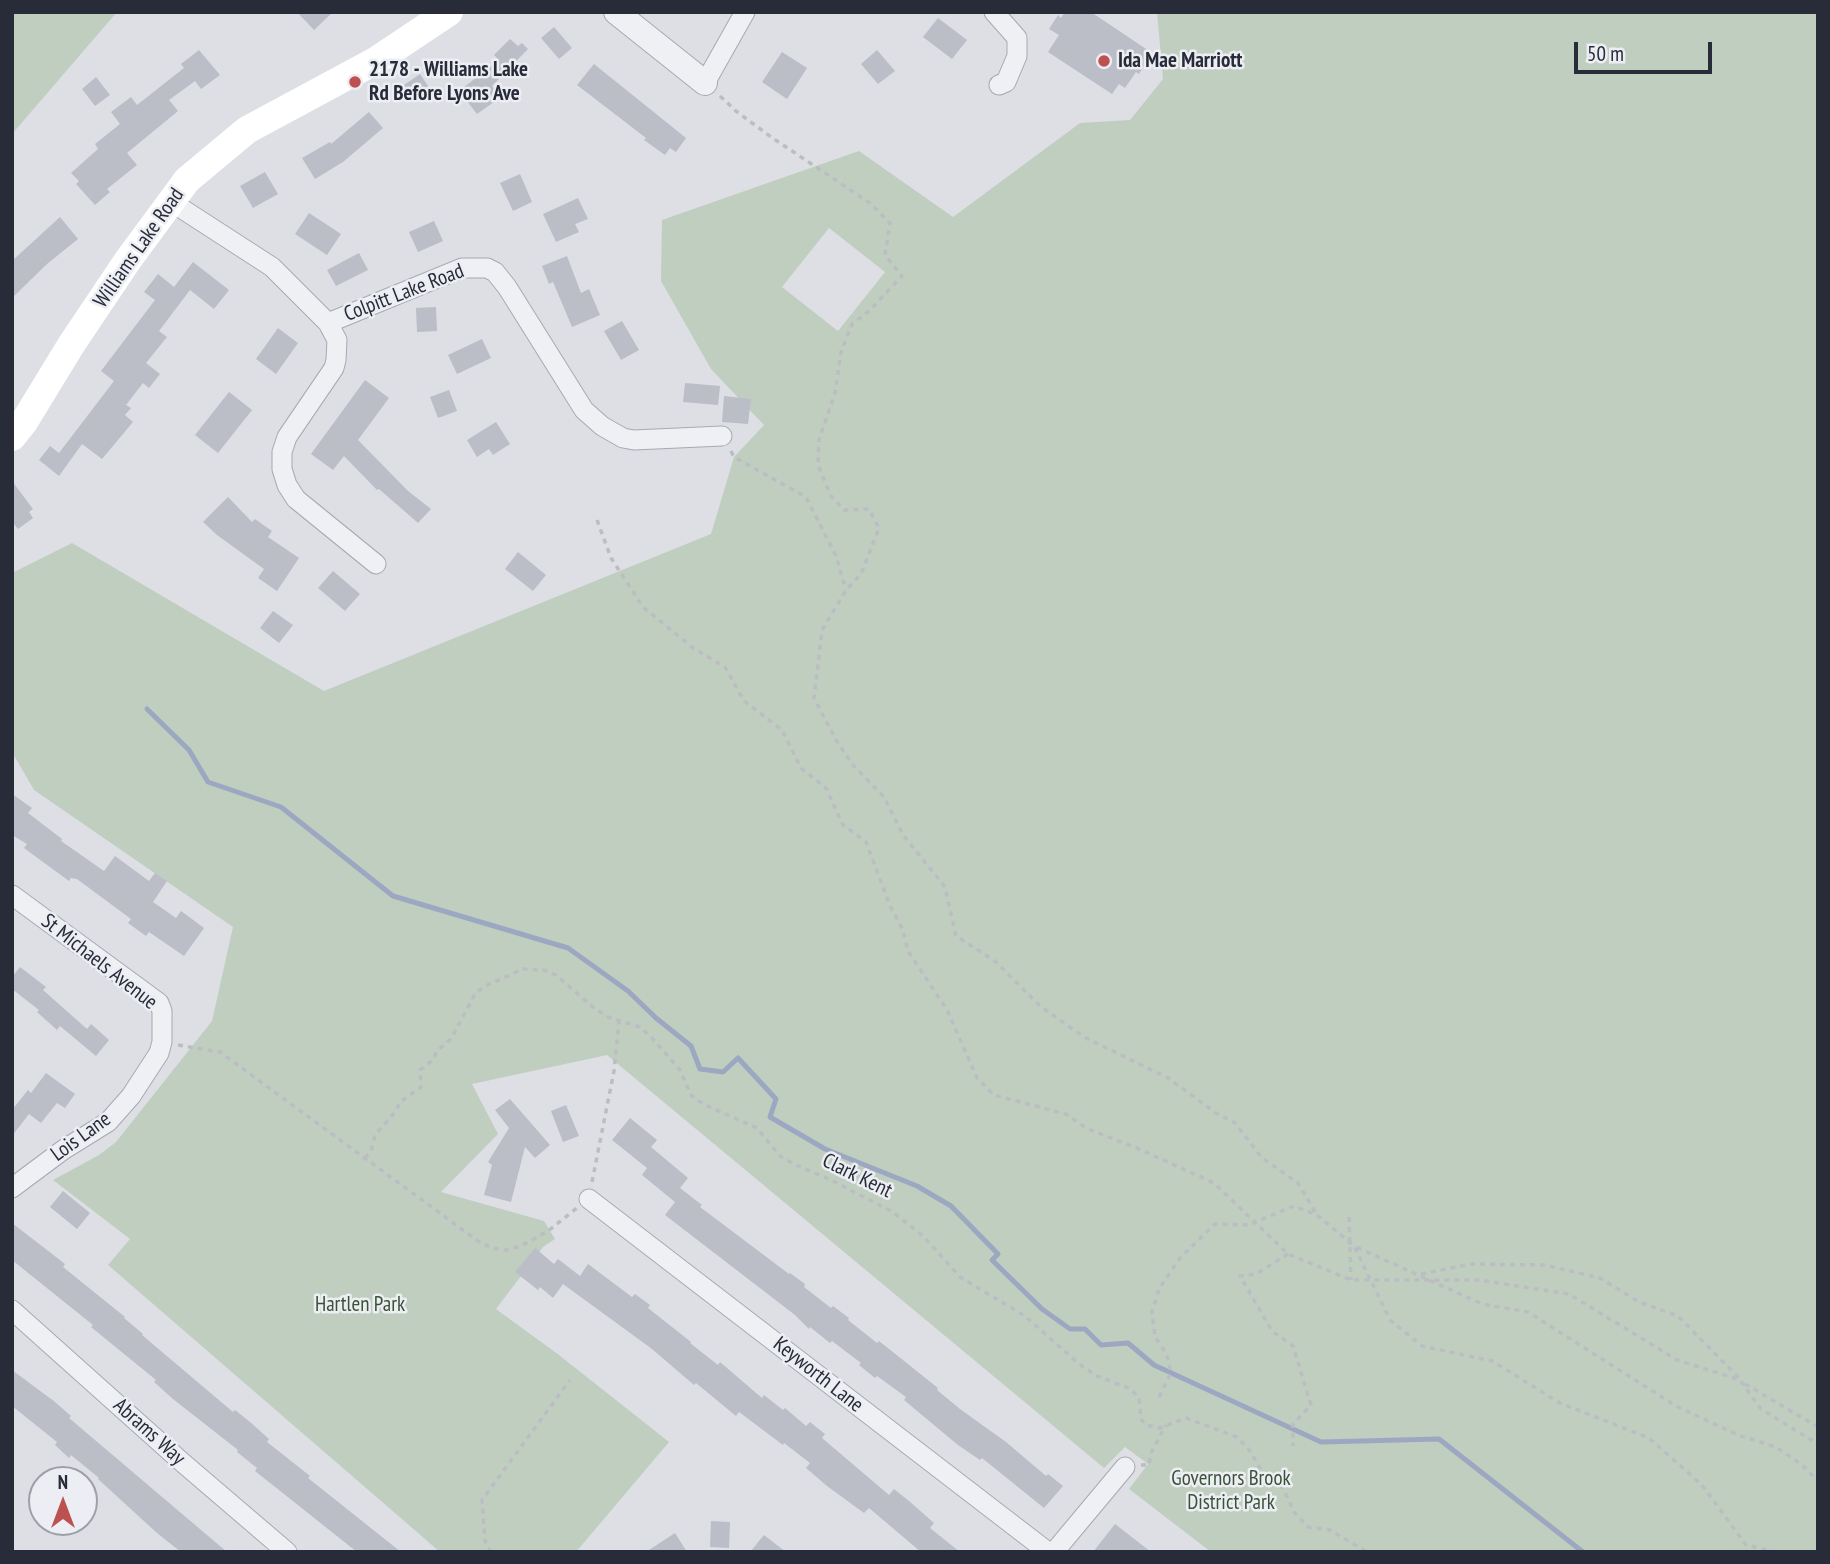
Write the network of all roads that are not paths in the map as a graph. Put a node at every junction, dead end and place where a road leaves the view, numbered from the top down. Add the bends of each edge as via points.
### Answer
1 (449, 12) edge
2 (616, 12) edge
3 (745, 12) edge
4 (994, 12) edge
5 (705, 83) joint
6 (999, 85) dead end
7 (170, 201) junction
8 (328, 323) junction
9 (722, 436) road end
10 (12, 438) edge
11 (376, 564) dead end
12 (12, 895) edge
13 (162, 1042) joint
14 (12, 1188) edge
15 (589, 1199) road end
16 (12, 1310) edge
17 (1125, 1467) road end
18 (288, 1552) edge
19 (1048, 1552) edge
20 (1054, 1552) edge

1 - 7 main road, Williams Lake Road via 377,60 247,130 187,180
2 - 5 street
3 - 5 street
4 - 6 street via 1017,38 1017,56 1006,82
7 - 8 street, Colpitt Lake Road via 272,267
7 - 10 main road, Williams Lake Road
8 - 9 street, Colpitt Lake Road via 462,268 487,268 507,287 584,410 602,426 634,440
8 - 11 street via 337,340 334,368 287,437 282,469 296,499
12 - 13 street, St Michaels Avenue via 159,1003
13 - 14 street, Lois Lane via 131,1096 108,1122
15 - 19 street, Keyworth Lane
16 - 18 street, Abrams Way
17 - 20 street

